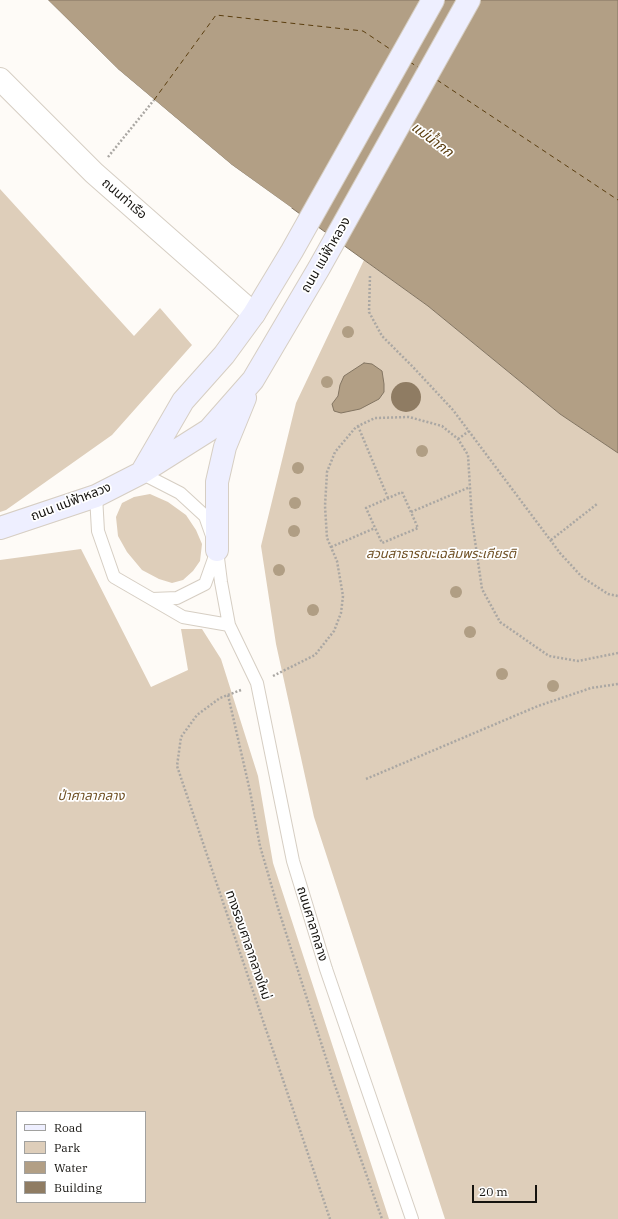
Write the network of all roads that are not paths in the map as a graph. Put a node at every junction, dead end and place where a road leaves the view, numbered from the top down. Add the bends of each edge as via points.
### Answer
1 (433, 0) edge
2 (469, 0) edge
3 (0, 79) edge
4 (254, 314) junction
5 (253, 380) junction
6 (141, 473) junction
7 (96, 496) junction
8 (0, 528) edge
9 (217, 550) junction
10 (152, 599) junction
11 (228, 625) junction
12 (412, 1219) edge

1 - 4 street
2 - 5 street, ถนน แม่ฟ้าหลวง via 319,268
3 - 4 street, ถนนท่าเรือ via 94,173
4 - 6 street via 224,355 183,401
5 - 6 street, ถนน แม่ฟ้าหลวง via 210,430
5 - 9 street via 225,446 216,482
6 - 7 street, ถนน แม่ฟ้าหลวง
6 - 9 lane via 180,493 205,516
7 - 8 street, ถนน แม่ฟ้าหลวง
7 - 10 lane via 98,531 114,577
9 - 10 lane via 205,584 177,598
9 - 11 lane, ถนนศาลากลาง
10 - 11 lane via 183,617
11 - 12 lane, ถนนศาลากลาง via 256,683 293,861 326,969

